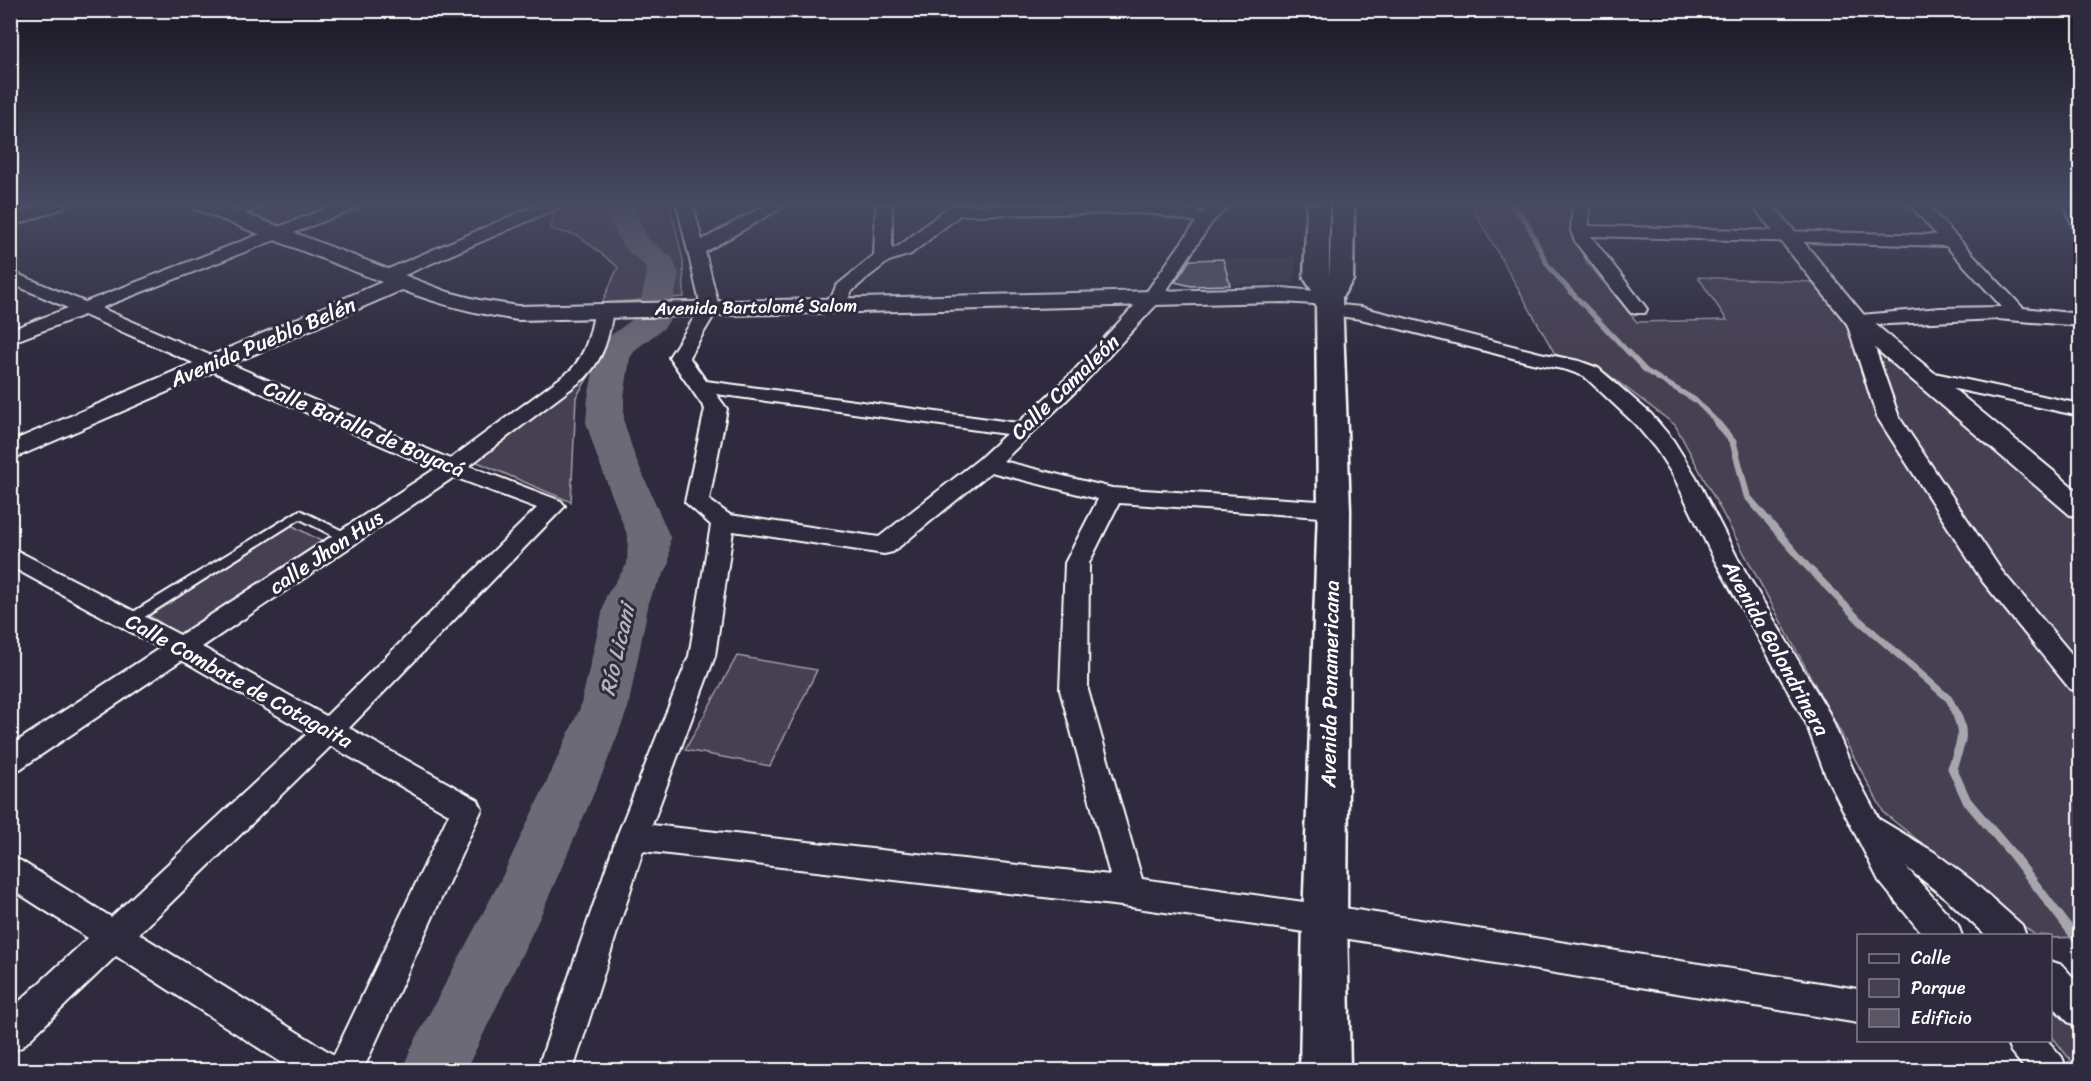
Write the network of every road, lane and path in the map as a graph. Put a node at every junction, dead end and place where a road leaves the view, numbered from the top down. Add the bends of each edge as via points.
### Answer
1 (224, 255) edge
2 (329, 255) edge
3 (462, 255) edge
4 (697, 255) edge
5 (888, 255) edge
6 (1181, 255) edge
7 (1317, 255) edge
8 (1342, 255) edge
9 (1595, 255) edge
10 (1803, 255) edge
11 (1966, 255) edge
12 (883, 257) joint
13 (10, 276) edge
14 (393, 280) junction
15 (1152, 298) junction
16 (1330, 304) junction
17 (837, 306) junction
18 (710, 307) junction
19 (87, 309) junction
20 (1638, 309) dead end
21 (604, 310) junction
22 (2018, 314) junction
23 (1856, 320) junction
24 (2080, 320) edge
25 (10, 337) edge
26 (207, 361) junction
27 (1924, 377) junction
28 (701, 386) junction
29 (2080, 410) edge
30 (1021, 430) junction
31 (10, 440) edge
32 (10, 452) edge
33 (987, 464) junction
34 (452, 468) junction
35 (1112, 495) junction
36 (2080, 508) edge
37 (1334, 510) junction
38 (723, 522) junction
39 (347, 538) junction
40 (10, 555) edge
41 (130, 620) junction
42 (182, 648) junction
43 (2080, 682) edge
44 (328, 730) junction
45 (10, 761) edge
46 (1866, 827) junction
47 (632, 836) junction
48 (10, 871) edge
49 (1130, 892) junction
50 (1324, 920) junction
51 (1944, 934) edge
52 (2008, 934) edge
53 (111, 936) junction
54 (2052, 979) edge
55 (1857, 1006) edge
56 (2080, 1010) edge
57 (10, 1035) edge
58 (2024, 1042) edge
59 (325, 1071) edge
60 (345, 1071) edge
61 (555, 1071) edge
62 (1325, 1071) edge
63 (2049, 1071) edge

1 - 19 street
2 - 14 street, Avenida Bartolomé Salom
3 - 14 street, Avenida Pueblo Belén
4 - 18 street
5 - 12 street
6 - 15 street, Calle Camaleón
7 - 16 main road, Avenida Panamericana via 1316,278
8 - 16 main road, Avenida Panamericana via 1341,280
9 - 20 street
10 - 23 street
11 - 22 street
12 - 17 street via 842,290
13 - 19 street, Calle Batalla de Boyacá
14 - 21 street, Avenida Bartolomé Salom via 478,307 518,313
14 - 26 street, Avenida Pueblo Belén
15 - 16 street, Avenida Bartolomé Salom via 1283,295
15 - 17 street, Avenida Bartolomé Salom
15 - 30 street, Calle Camaleón via 1075,381
16 - 37 main road, Avenida Panamericana
16 - 46 street, Avenida Golondrinera via 1572,365 1591,372 1644,419 1685,477 1726,559 1819,721
17 - 18 street, Avenida Bartolomé Salom
18 - 21 street, Avenida Bartolomé Salom
18 - 28 street via 679,357
19 - 25 street
19 - 26 street, Calle Batalla de Boyacá
21 - 34 street, calle Jhon Hus via 597,346 584,368
22 - 23 street
22 - 24 street
23 - 27 street
23 - 43 street via 1887,417 1992,576
26 - 31 street, Avenida Pueblo Belén
26 - 32 street, Avenida Pueblo Belén
26 - 34 street, Calle Batalla de Boyacá
27 - 29 street
27 - 36 street
28 - 30 street
28 - 38 street via 716,409 697,502
30 - 33 street, Calle Camaleón
33 - 35 street
33 - 38 street, Calle Camaleón via 884,546
34 - 39 street, calle Jhon Hus
34 - 44 street, Calle Batalla de Boyacá via 553,506
35 - 37 street
35 - 49 street via 1077,563 1074,690
37 - 50 main road, Avenida Panamericana
38 - 47 street via 702,656
39 - 41 lane via 300,514
39 - 42 street, calle Jhon Hus
40 - 41 street, Calle Combate de Cotagaita
41 - 42 street, Calle Combate de Cotagaita
42 - 44 street, Calle Combate de Cotagaita
42 - 45 street, calle Jhon Hus
44 - 53 street
44 - 60 street, Calle Combate de Cotagaita via 467,809
46 - 51 street, Avenida Golondrinera via 1890,871
46 - 52 street via 1915,855
47 - 49 street
47 - 61 street
48 - 53 street
49 - 50 street
50 - 55 street
50 - 62 main road, Avenida Panamericana
53 - 57 street
53 - 59 street
54 - 56 street
58 - 63 street

